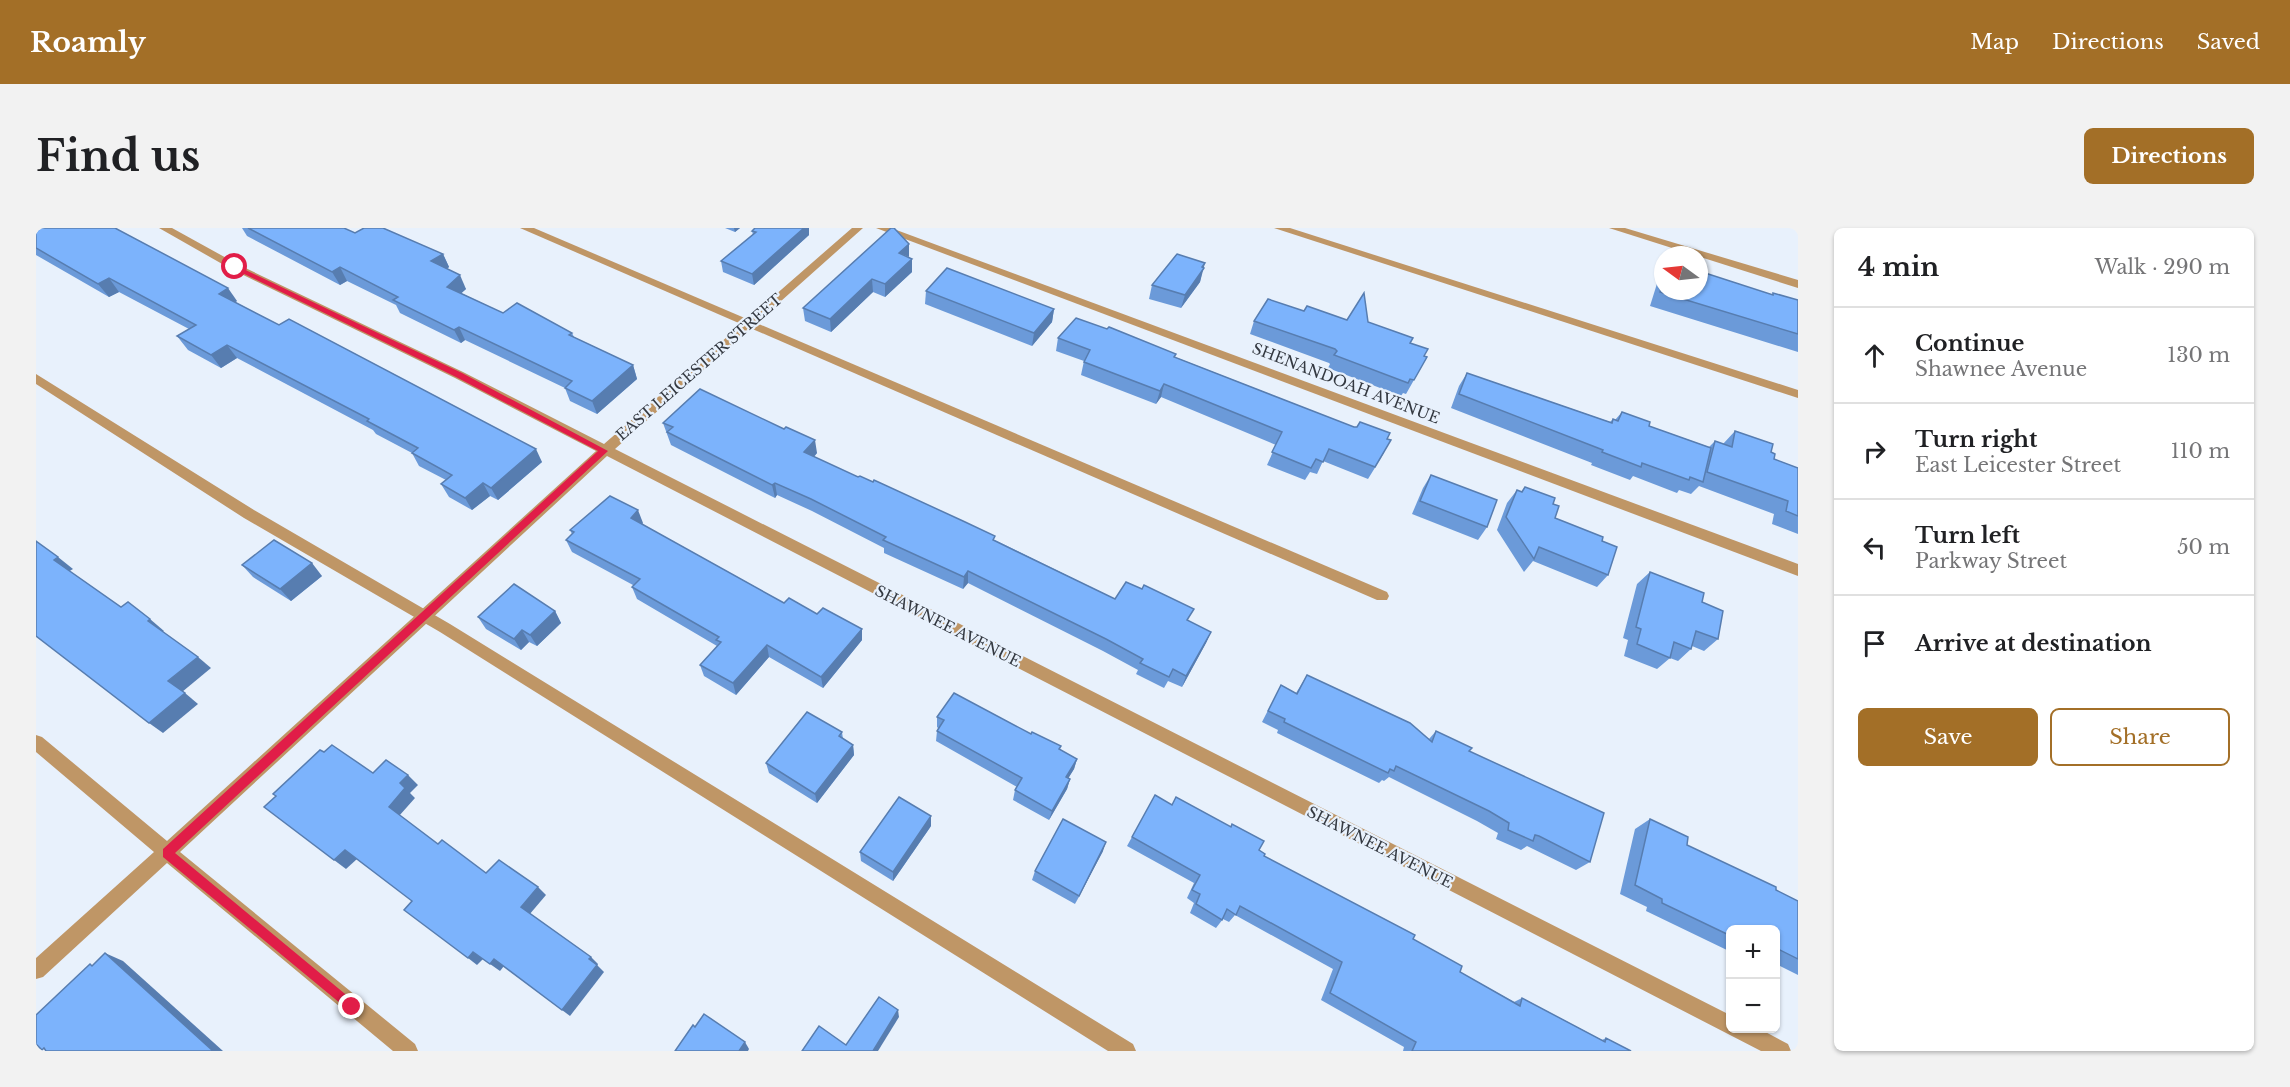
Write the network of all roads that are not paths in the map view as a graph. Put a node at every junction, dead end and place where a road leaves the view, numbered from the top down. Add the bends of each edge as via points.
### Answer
1 (164, 228) edge
2 (525, 228) edge
3 (858, 228) edge
4 (881, 228) edge
5 (1279, 228) edge
6 (1614, 228) edge
7 (1798, 284) edge
8 (748, 324) junction
9 (36, 378) edge
10 (1798, 394) edge
11 (604, 451) junction
12 (1798, 570) edge
13 (1382, 596) dead end
14 (424, 615) junction
15 (36, 742) edge
16 (166, 853) junction
17 (36, 969) edge
18 (1726, 1022) edge
19 (1745, 1033) edge
20 (408, 1051) edge
21 (1126, 1051) edge
22 (1781, 1051) edge

1 - 11 street, SHAWNEE AVENUE
2 - 8 street
3 - 8 street, EAST LEICESTER STREET
4 - 12 street, SHENANDOAH AVENUE
5 - 10 street
6 - 7 street
8 - 11 street, EAST LEICESTER STREET
8 - 13 street
9 - 14 street via 249,514
11 - 14 street, EAST LEICESTER STREET
11 - 18 street, SHAWNEE AVENUE
14 - 16 street, EAST LEICESTER STREET
14 - 21 street
15 - 16 street
16 - 17 street, EAST LEICESTER STREET
16 - 20 street
19 - 22 street

